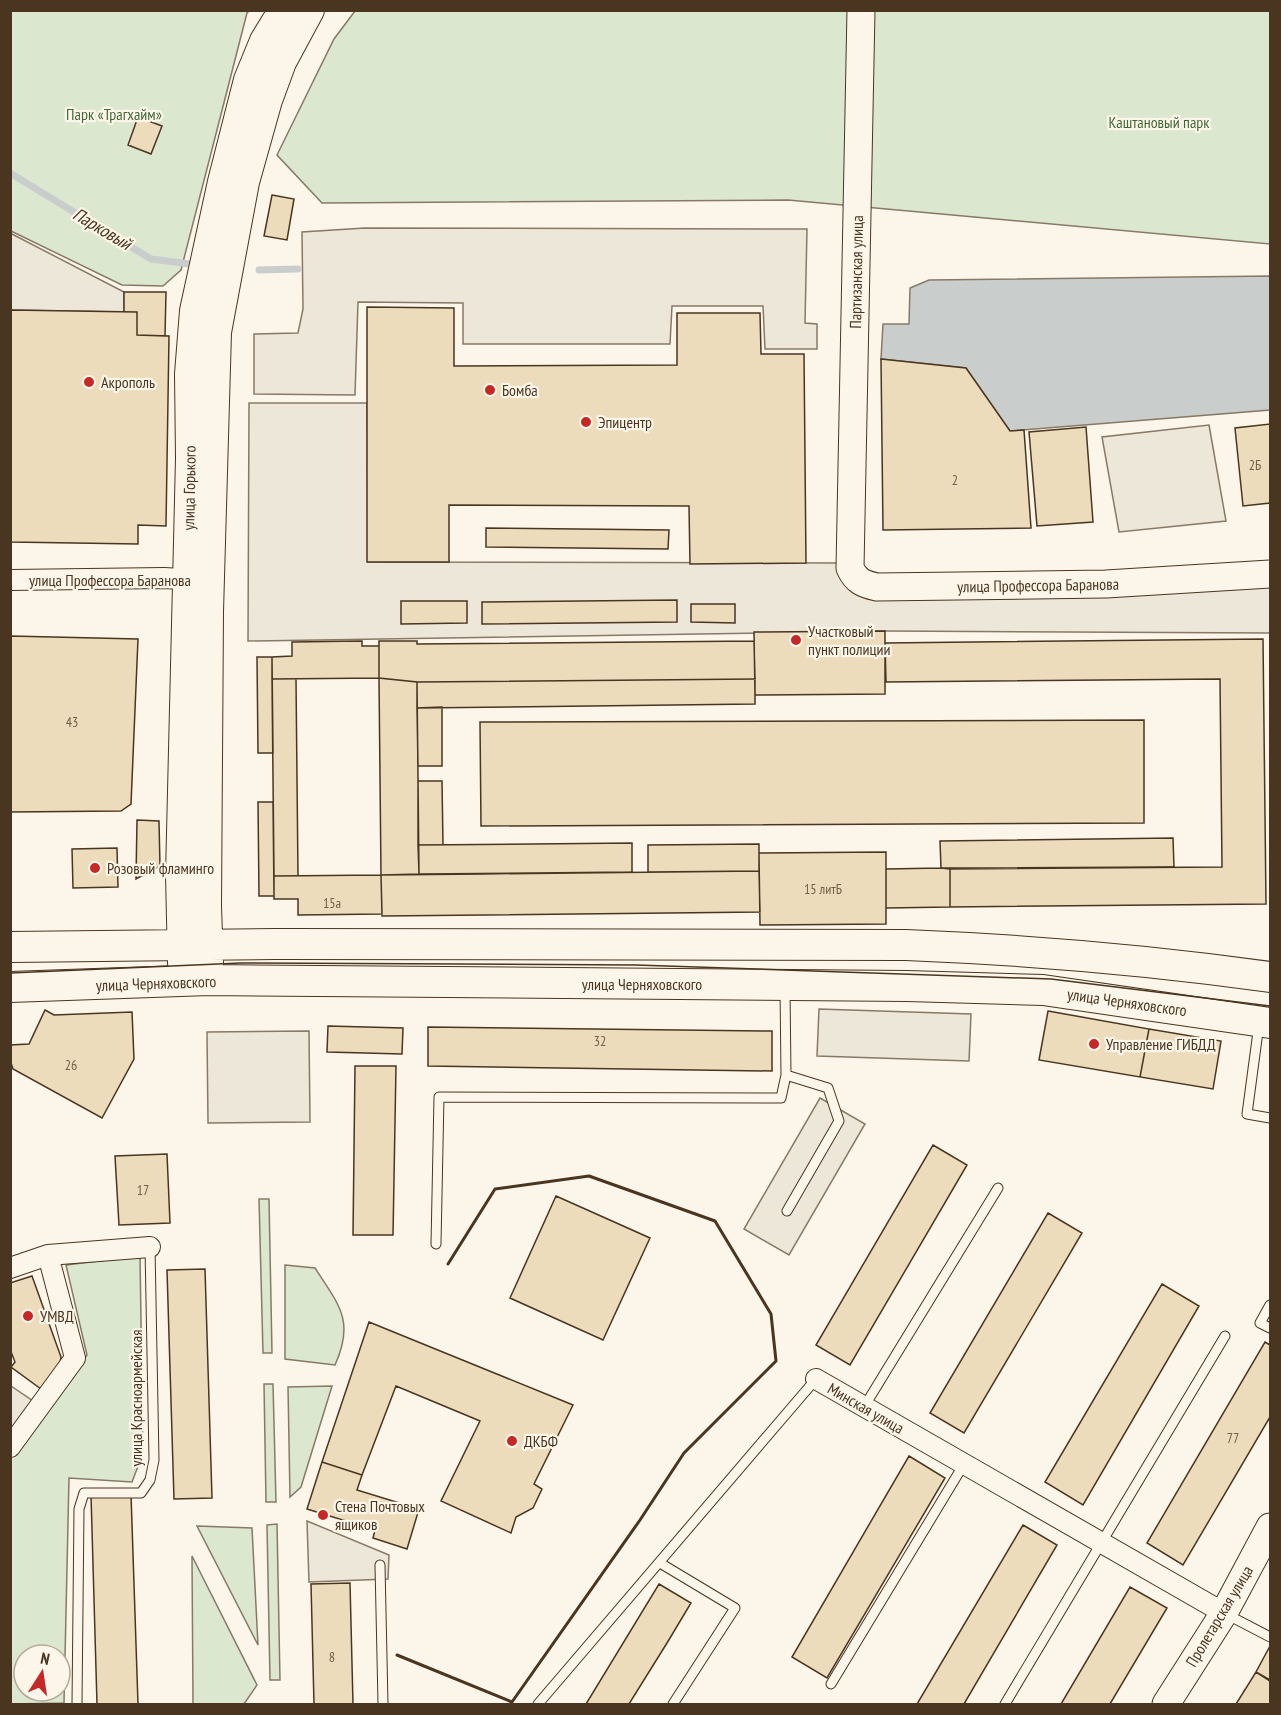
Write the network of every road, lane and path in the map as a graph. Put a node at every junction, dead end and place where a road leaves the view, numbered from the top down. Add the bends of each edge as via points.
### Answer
1 (284, 10) edge
2 (309, 10) edge
3 (861, 10) edge
4 (851, 533) joint
5 (1270, 574) edge
6 (10, 580) edge
7 (198, 580) junction
8 (195, 944) junction
9 (10, 947) edge
10 (1268, 976) edge
11 (196, 981) junction
12 (785, 986) junction
13 (10, 987) edge
14 (1265, 1022) edge
15 (786, 1075) junction
16 (1270, 1118) edge
17 (998, 1188) dead end
18 (788, 1211) dead end
19 (436, 1244) dead end
20 (150, 1247) joint
21 (48, 1255) junction
22 (10, 1268) edge
23 (1270, 1305) edge
24 (1270, 1328) edge
25 (1225, 1336) dead end
26 (816, 1379) joint
27 (864, 1407) junction
28 (10, 1447) edge
29 (964, 1464) junction
30 (1270, 1527) edge
31 (1103, 1543) junction
32 (660, 1563) junction
33 (380, 1564) dead end
34 (1224, 1613) junction
35 (1270, 1638) edge
36 (831, 1684) dead end
37 (77, 1704) edge
38 (383, 1704) edge
39 (538, 1704) edge
40 (673, 1704) edge
41 (1005, 1704) edge
42 (1166, 1704) edge

1 - 7 main road, улица Горького via 265,41 249,80 198,291 190,374
2 - 7 main road, улица Горького via 281,62 244,182 218,319
3 - 4 street, Партизанская улица
4 - 5 street, улица Профессора Баранова via 852,574 858,581 877,587 1107,584
6 - 7 street, улица Профессора Баранова
7 - 8 main road, улица Горького via 180,906
8 - 9 main road
8 - 10 main road via 906,945 1108,957
8 - 11 main road, улица Горького
10 - 14 main road
11 - 12 main road, улица Черняховского
11 - 13 main road, улица Черняховского
12 - 14 main road, улица Черняховского via 1043,990
12 - 15 lane
14 - 16 lane via 1247,1114
15 - 18 lane via 828,1088 839,1121
15 - 19 lane via 781,1098 439,1096
17 - 27 lane
20 - 21 street
20 - 37 lane, улица Красноармейская via 154,1460 150,1479 141,1493 84,1493 79,1509
21 - 22 street
21 - 28 street via 75,1358
23 - 24 lane via 1260,1323
25 - 31 lane
26 - 27 street, Минская улица
26 - 32 lane, Минская улица
27 - 29 street, Минская улица
29 - 31 street, Минская улица
29 - 36 lane
30 - 34 street, Пролетарская улица
31 - 34 street, Минская улица
31 - 41 lane
32 - 39 lane, Минская улица
32 - 40 lane via 735,1608
33 - 38 lane
34 - 35 lane
34 - 42 street, Пролетарская улица

